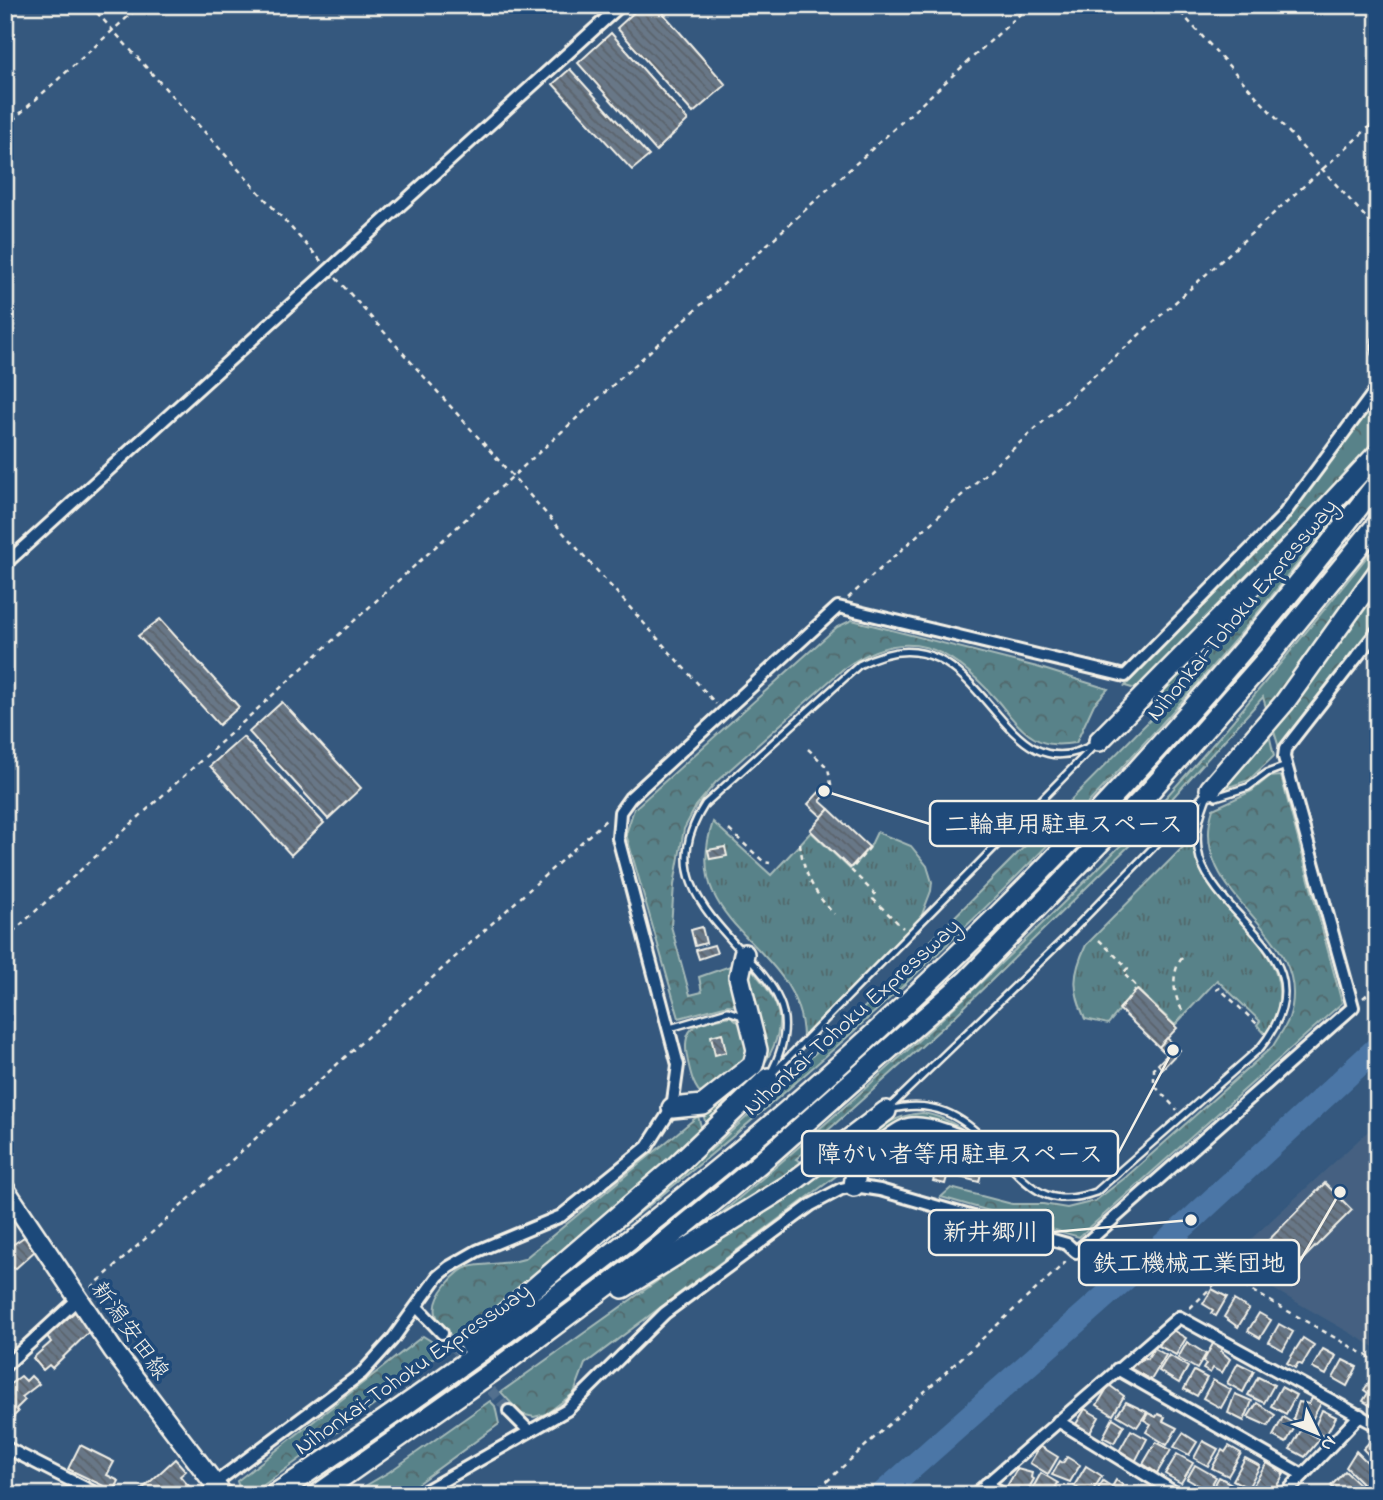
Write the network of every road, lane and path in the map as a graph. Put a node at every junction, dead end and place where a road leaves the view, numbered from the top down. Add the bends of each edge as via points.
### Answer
1 (90, 5) edge
2 (141, 5) edge
3 (621, 5) edge
4 (1030, 5) edge
5 (1174, 5) edge
6 (114, 31) junction
7 (1378, 119) edge
8 (5, 127) edge
9 (1321, 170) junction
10 (1378, 230) edge
11 (331, 272) junction
12 (1378, 342) edge
13 (1378, 352) edge
14 (1378, 387) edge
15 (1378, 453) edge
16 (512, 477) junction
17 (1378, 482) edge
18 (1378, 523) edge
19 (5, 564) edge
20 (1378, 572) edge
21 (838, 607) junction
22 (1378, 630) edge
23 (723, 712) junction
24 (1099, 741) junction
25 (808, 749) dead end
26 (1286, 766) junction
27 (1213, 793) junction
28 (833, 795) dead end
29 (609, 817) dead end
30 (729, 830) dead end
31 (800, 843) dead end
32 (870, 847) dead end
33 (770, 863) dead end
34 (834, 914) dead end
35 (905, 930) dead end
36 (5, 939) edge
37 (1099, 940) dead end
38 (744, 954) junction
39 (1182, 958) dead end
40 (1378, 985) edge
41 (1216, 990) dead end
42 (1353, 1007) junction
43 (1119, 1010) dead end
44 (1185, 1014) dead end
45 (1257, 1024) dead end
46 (670, 1028) junction
47 (752, 1030) junction
48 (1154, 1067) dead end
49 (768, 1078) junction
50 (672, 1108) junction
51 (1177, 1110) dead end
52 (886, 1111) junction
53 (1004, 1160) junction
54 (854, 1186) junction
55 (5, 1189) edge
56 (1076, 1252) junction
57 (78, 1300) junction
58 (417, 1307) junction
59 (1179, 1317) junction
60 (442, 1333) tunnel mouth
61 (1378, 1362) edge
62 (5, 1366) edge
63 (1117, 1369) junction
64 (509, 1411) tunnel mouth
65 (1360, 1415) junction
66 (1058, 1421) junction
67 (1378, 1426) edge
68 (529, 1431) junction
69 (5, 1447) edge
70 (319, 1465) junction
71 (1303, 1475) junction
72 (986, 1484) junction
73 (214, 1491) edge
74 (99, 1495) edge
75 (274, 1495) edge
76 (317, 1495) edge
77 (418, 1495) edge
78 (812, 1495) edge
79 (974, 1495) edge
80 (1004, 1495) edge
81 (1179, 1495) edge
82 (1284, 1495) edge

1 - 6 path
2 - 6 path
3 - 11 street
4 - 16 path
5 - 9 path
6 - 8 path
6 - 11 path
7 - 9 path
9 - 10 path
9 - 21 path
11 - 16 path
11 - 19 street
12 - 13 street
14 - 21 street via 1281,519 1125,676
15 - 24 highway
16 - 23 path
16 - 36 path
17 - 70 highway, Nihonkai-Tohoku Expressway via 1266,623 1124,783 891,1017 621,1246
18 - 76 highway, Nihonkai-Tohoku Expressway via 1150,791 967,980 651,1253
20 - 27 highway
21 - 23 street
22 - 26 street via 1285,749
23 - 46 street via 630,798 617,825
24 - 38 lane via 1070,755 1044,756 1028,746 948,663 905,652 888,653 859,665 705,804 689,834 687,867 696,899
24 - 49 lane
25 - 28 path via 828,768
26 - 27 lane via 1248,787
26 - 42 street
27 - 52 lane
27 - 53 lane via 1199,814 1199,856 1213,883 1276,960 1282,991 1278,1023 1260,1048 1096,1192 1062,1200 1042,1195
29 - 57 path
30 - 33 path
31 - 34 path via 808,878
32 - 35 path via 851,870
37 - 43 path via 1128,968 1123,974 1137,987
38 - 47 highway via 739,977
38 - 49 lane via 769,980 782,1007 785,1040
39 - 44 path via 1174,976
40 - 42 path
41 - 45 path
42 - 56 street
46 - 47 lane via 728,1011 741,1015
46 - 50 street via 678,1065
47 - 50 highway via 757,1050 747,1072 703,1105
48 - 51 path via 1154,1085
49 - 70 highway via 598,1236
50 - 58 street via 647,1147 577,1204 553,1220 449,1267
52 - 53 lane via 914,1105 960,1116
52 - 76 highway via 789,1185 629,1284 440,1418
53 - 54 highway via 931,1129 914,1127 898,1134 860,1166
54 - 56 street via 972,1214 1067,1244
54 - 68 street via 811,1205 664,1313 566,1410
55 - 57 main road, 新潟安田線
56 - 78 path
57 - 62 street
57 - 73 main road, 新潟安田線
58 - 60 street
58 - 73 street via 362,1373
59 - 61 path via 1224,1275
59 - 63 street
59 - 65 street
63 - 66 street
63 - 71 street
64 - 68 street
65 - 67 street
65 - 71 street
66 - 72 street
66 - 81 street
68 - 77 street
69 - 74 street
70 - 75 highway, Nihonkai-Tohoku Expressway
71 - 82 street
72 - 79 street
72 - 80 street

